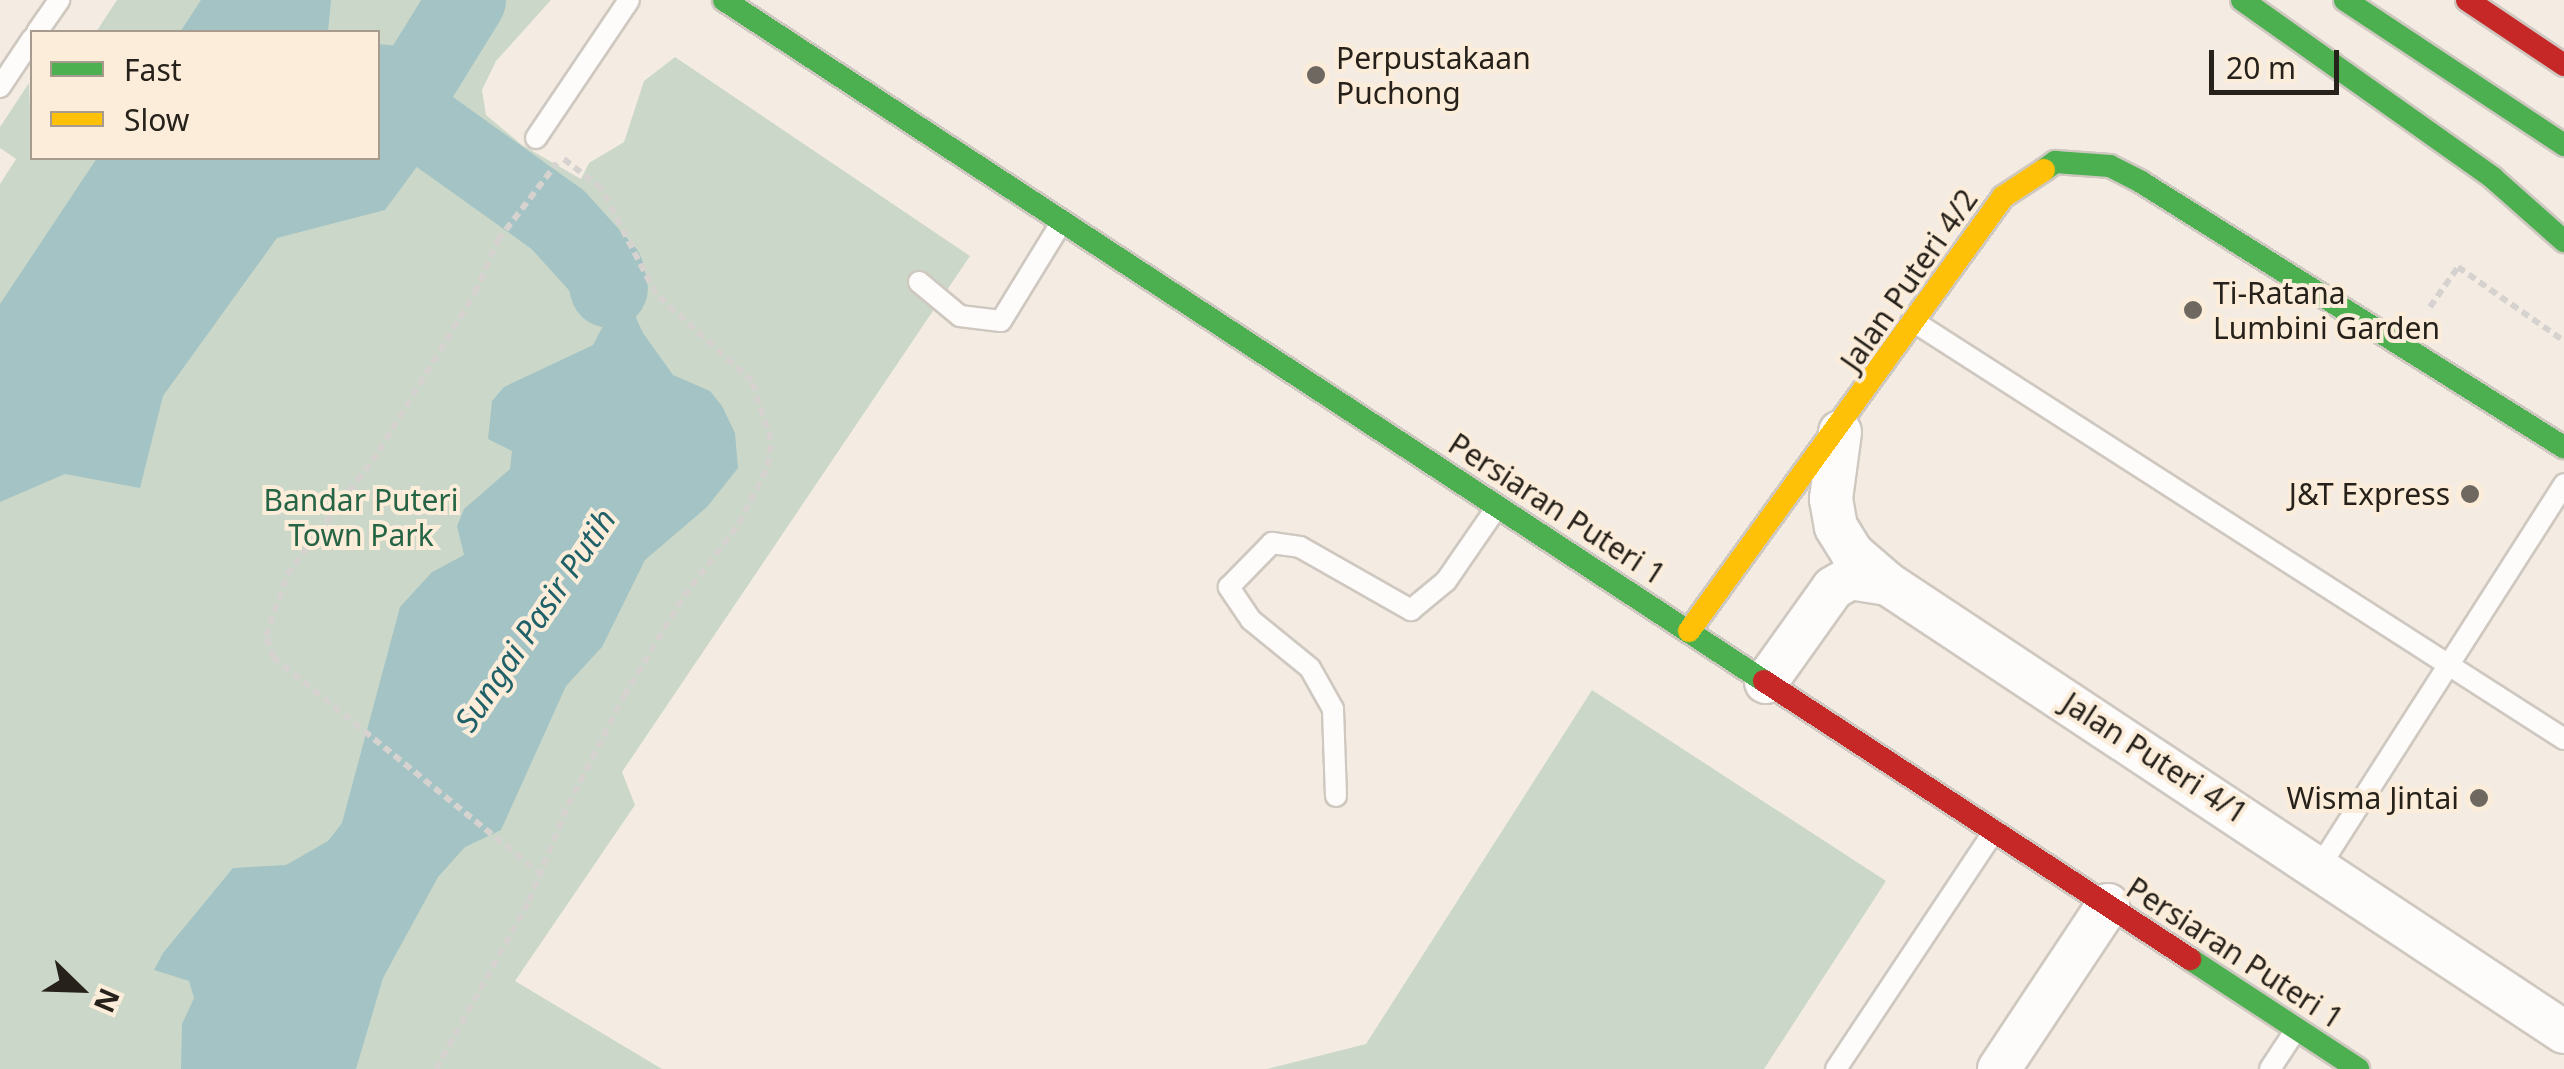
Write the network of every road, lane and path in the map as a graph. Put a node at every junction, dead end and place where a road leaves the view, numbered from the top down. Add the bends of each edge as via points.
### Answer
1 (59, 0) edge
2 (629, 0) edge
3 (724, 0) edge
4 (2242, 0) edge
5 (2344, 0) edge
6 (2466, 0) edge
7 (38, 30) edge
8 (30, 43) edge
9 (2564, 65) edge
10 (0, 87) edge
11 (536, 138) joint
12 (2564, 146) edge
13 (549, 173) dead end
14 (2493, 178) junction
15 (2564, 211) edge
16 (1062, 221) junction
17 (2564, 241) edge
18 (2458, 267) dead end
19 (919, 282) dead end
20 (1916, 322) junction
21 (2564, 341) edge
22 (1840, 432) junction
23 (2564, 447) edge
24 (2564, 484) edge
25 (1498, 506) junction
26 (1888, 584) junction
27 (1690, 632) junction
28 (2448, 665) junction
29 (1766, 682) junction
30 (2564, 740) edge
31 (1336, 796) dead end
32 (1994, 831) junction
33 (2320, 866) junction
34 (542, 875) junction
35 (2108, 906) junction
36 (2296, 1029) junction
37 (2564, 1032) edge
38 (436, 1069) edge
39 (1836, 1069) edge
40 (1999, 1069) edge
41 (2270, 1069) edge
42 (2358, 1069) edge

1 - 7 lane
2 - 11 lane
3 - 16 main road, Persiaran Puteri 1
4 - 14 main road
5 - 12 main road
6 - 9 main road
8 - 10 lane
11 - 34 path via 601,188 656,294 752,382 771,440 754,497 624,696 568,804
13 - 34 path via 498,240 436,362 272,603 266,636 274,658
14 - 15 main road
14 - 17 main road
16 - 19 lane via 1000,321 960,316
16 - 25 main road, Persiaran Puteri 1
18 - 21 path
20 - 22 main road, Jalan Puteri 4/2
20 - 23 main road, Jalan Puteri 4/2 via 2003,197 2055,162 2079,160 2141,182
20 - 28 lane
22 - 26 street, Jalan Puteri 4/1 via 1831,499 1836,527 1852,552
22 - 27 main road, Jalan Puteri 4/2
24 - 28 lane
25 - 27 main road, Persiaran Puteri 1
25 - 31 lane via 1446,581 1411,610 1300,547 1272,543 1229,587 1251,620 1310,668 1333,709
26 - 29 street via 1850,578 1833,588
26 - 33 street, Jalan Puteri 4/1
27 - 29 main road, Persiaran Puteri 1
28 - 30 lane
28 - 33 lane
29 - 32 main road, Persiaran Puteri 1
32 - 35 main road, Persiaran Puteri 1
32 - 39 lane
33 - 37 street, Jalan Puteri 4/1
34 - 38 path
35 - 36 main road, Persiaran Puteri 1
35 - 40 street
36 - 41 lane
36 - 42 main road, Persiaran Puteri 1

